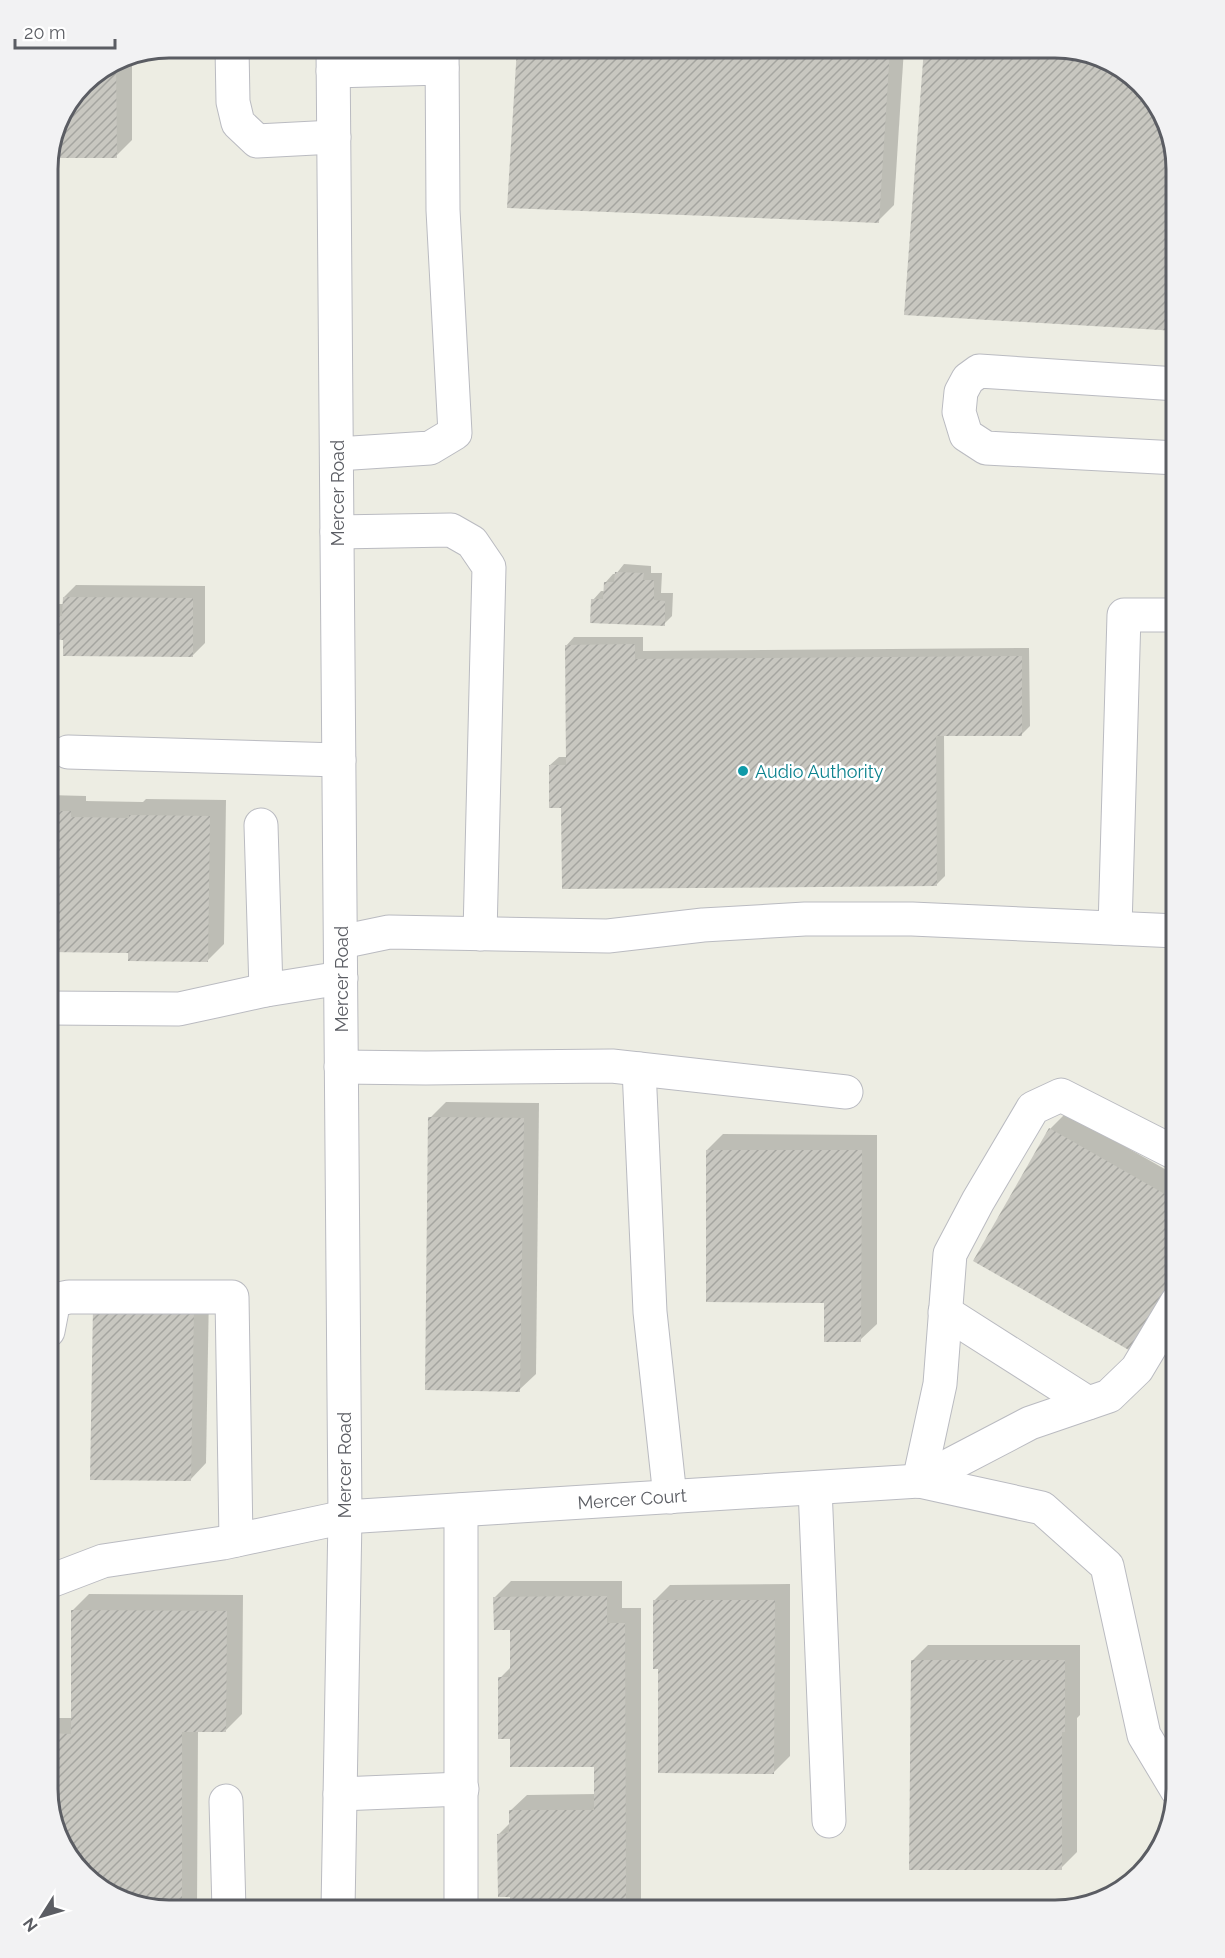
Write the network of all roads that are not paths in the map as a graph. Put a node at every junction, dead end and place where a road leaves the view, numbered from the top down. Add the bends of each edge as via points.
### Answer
1 (232, 59) edge
2 (333, 59) edge
3 (442, 59) edge
4 (334, 137) junction
5 (1166, 383) edge
6 (337, 454) junction
7 (1166, 457) edge
8 (337, 532) junction
9 (1166, 615) edge
10 (68, 752) dead end
11 (339, 760) junction
12 (261, 825) dead end
13 (1115, 928) junction
14 (1166, 930) edge
15 (480, 934) junction
16 (341, 942) junction
17 (341, 978) junction
18 (266, 990) junction
19 (58, 1008) edge
20 (341, 1067) junction
21 (639, 1069) junction
22 (846, 1092) dead end
23 (1166, 1148) edge
24 (58, 1299) edge
25 (945, 1312) junction
26 (1166, 1320) edge
27 (1088, 1403) junction
28 (919, 1481) junction
29 (815, 1488) junction
30 (670, 1497) junction
31 (461, 1510) junction
32 (345, 1517) junction
33 (236, 1540) junction
34 (58, 1578) edge
35 (1166, 1772) edge
36 (462, 1789) junction
37 (340, 1794) junction
38 (226, 1801) dead end
39 (829, 1821) dead end
40 (229, 1899) edge
41 (338, 1899) edge
42 (461, 1899) edge

1 - 4 street via 233,102 238,123 256,141
2 - 4 street, Mercer Road
3 - 6 street via 443,210 455,433 430,448
4 - 6 street, Mercer Road
5 - 7 street via 979,371 968,379 961,392 959,412 966,435 986,448
6 - 8 street, Mercer Road
8 - 11 street, Mercer Road
8 - 15 street via 451,530 472,542 489,567
9 - 13 street via 1124,615
10 - 11 street
11 - 16 street, Mercer Road
12 - 18 street
13 - 14 street
13 - 15 street via 912,919 804,919 608,936
15 - 16 street via 389,932
16 - 17 street, Mercer Road
17 - 18 street
17 - 20 street, Mercer Road
18 - 19 street via 179,1009
20 - 21 street
20 - 32 street, Mercer Road
21 - 22 street
21 - 30 street via 650,1312
23 - 25 street via 1061,1095 1033,1108 950,1254
24 - 33 street via 232,1297
25 - 27 street
25 - 28 street via 940,1384
26 - 27 street via 1137,1369 1109,1396
27 - 28 street via 1030,1423
28 - 29 street, Mercer Court
28 - 35 street via 1042,1508 1107,1566 1144,1735
29 - 30 street, Mercer Court
29 - 39 street
30 - 31 street, Mercer Court
31 - 32 street, Mercer Court
31 - 36 street
32 - 33 street, Mercer Court
32 - 37 street, Mercer Road
33 - 34 street, Mercer Court via 103,1561
36 - 37 street
36 - 42 street
37 - 41 street, Mercer Road
38 - 40 street

